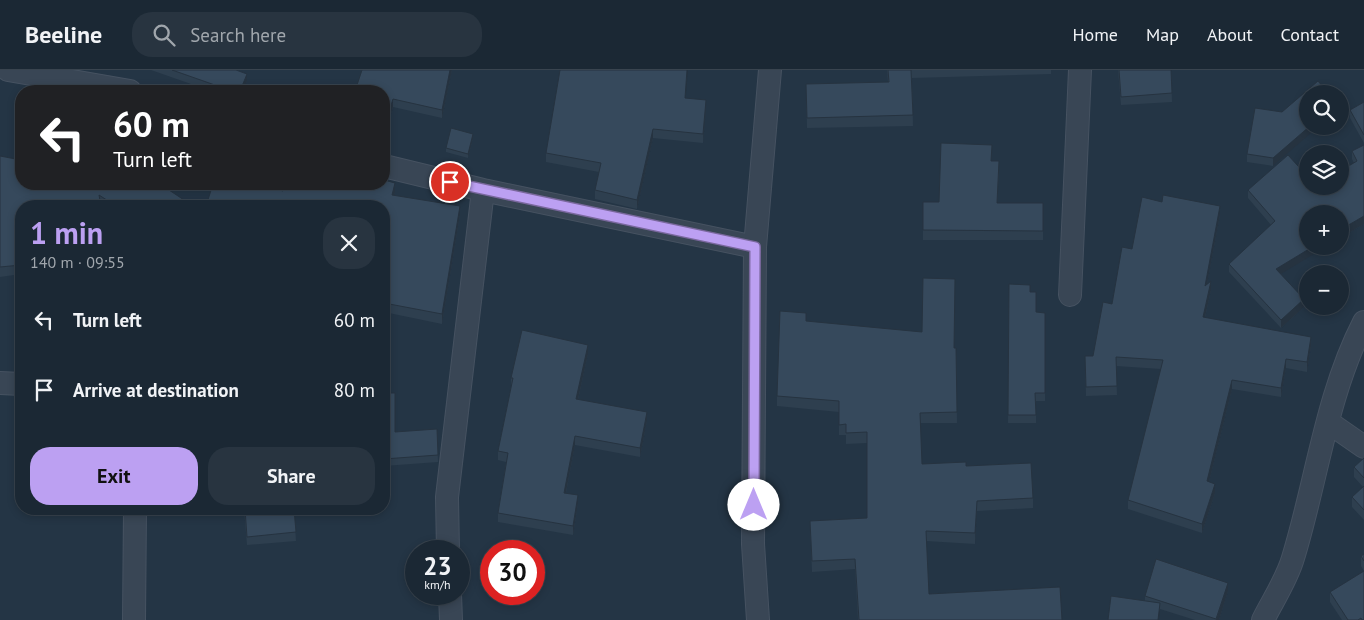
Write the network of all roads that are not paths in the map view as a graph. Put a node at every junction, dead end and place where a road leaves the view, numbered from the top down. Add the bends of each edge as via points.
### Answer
1 (8, 70) edge
2 (770, 70) edge
3 (1080, 70) edge
4 (95, 85) edge
5 (390, 167) edge
6 (483, 190) junction
7 (755, 247) junction
8 (1070, 295) dead end
9 (1364, 322) edge
10 (0, 383) edge
11 (15, 384) edge
12 (1328, 422) junction
13 (1364, 447) edge
14 (136, 515) edge
15 (448, 540) edge
16 (450, 605) edge
17 (134, 620) edge
18 (451, 620) edge
19 (758, 620) edge
20 (1263, 620) edge

1 - 4 street
2 - 7 street
3 - 8 street
5 - 6 street
6 - 7 street
6 - 15 street via 447,497
7 - 19 street via 753,544
9 - 12 street
10 - 11 street
12 - 13 street
12 - 20 street via 1293,560
14 - 17 street
16 - 18 street

